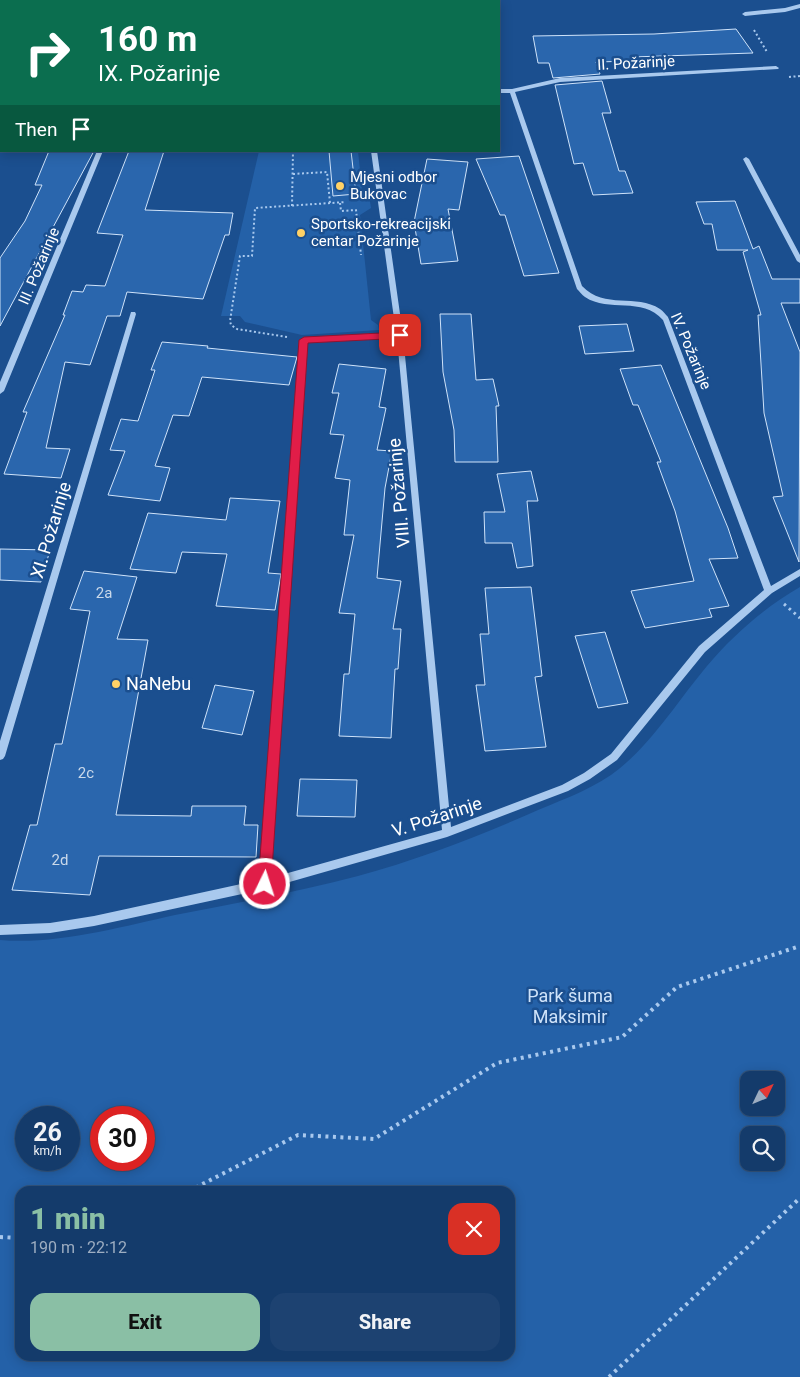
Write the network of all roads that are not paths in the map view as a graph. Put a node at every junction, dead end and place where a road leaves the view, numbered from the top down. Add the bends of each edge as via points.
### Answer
1 (800, 6) edge
2 (746, 14) road end
3 (776, 68) road end
4 (500, 91) edge
5 (512, 91) junction
6 (100, 152) edge
7 (374, 152) edge
8 (746, 159) dead end
9 (800, 261) edge
10 (133, 314) dead end
11 (400, 335) junction
12 (0, 391) edge
13 (800, 572) edge
14 (769, 591) junction
15 (0, 756) edge
16 (447, 833) junction
17 (265, 884) junction
18 (0, 930) edge

1 - 2 street
3 - 5 street, II. Požarinje via 560,80
4 - 5 street, II. Požarinje
5 - 14 street, IV. Požarinje via 583,293 596,299 649,307 666,319
6 - 12 street, III. Požarinje
7 - 11 street, VIII. Požarinje
8 - 9 street
10 - 15 street, XI. Požarinje
11 - 16 street, VIII. Požarinje
11 - 17 street via 304,340
13 - 14 street, V. Požarinje
14 - 16 street, V. Požarinje via 702,649 614,757 565,788
16 - 17 street, V. Požarinje
17 - 18 street, V. Požarinje via 94,921 50,928

